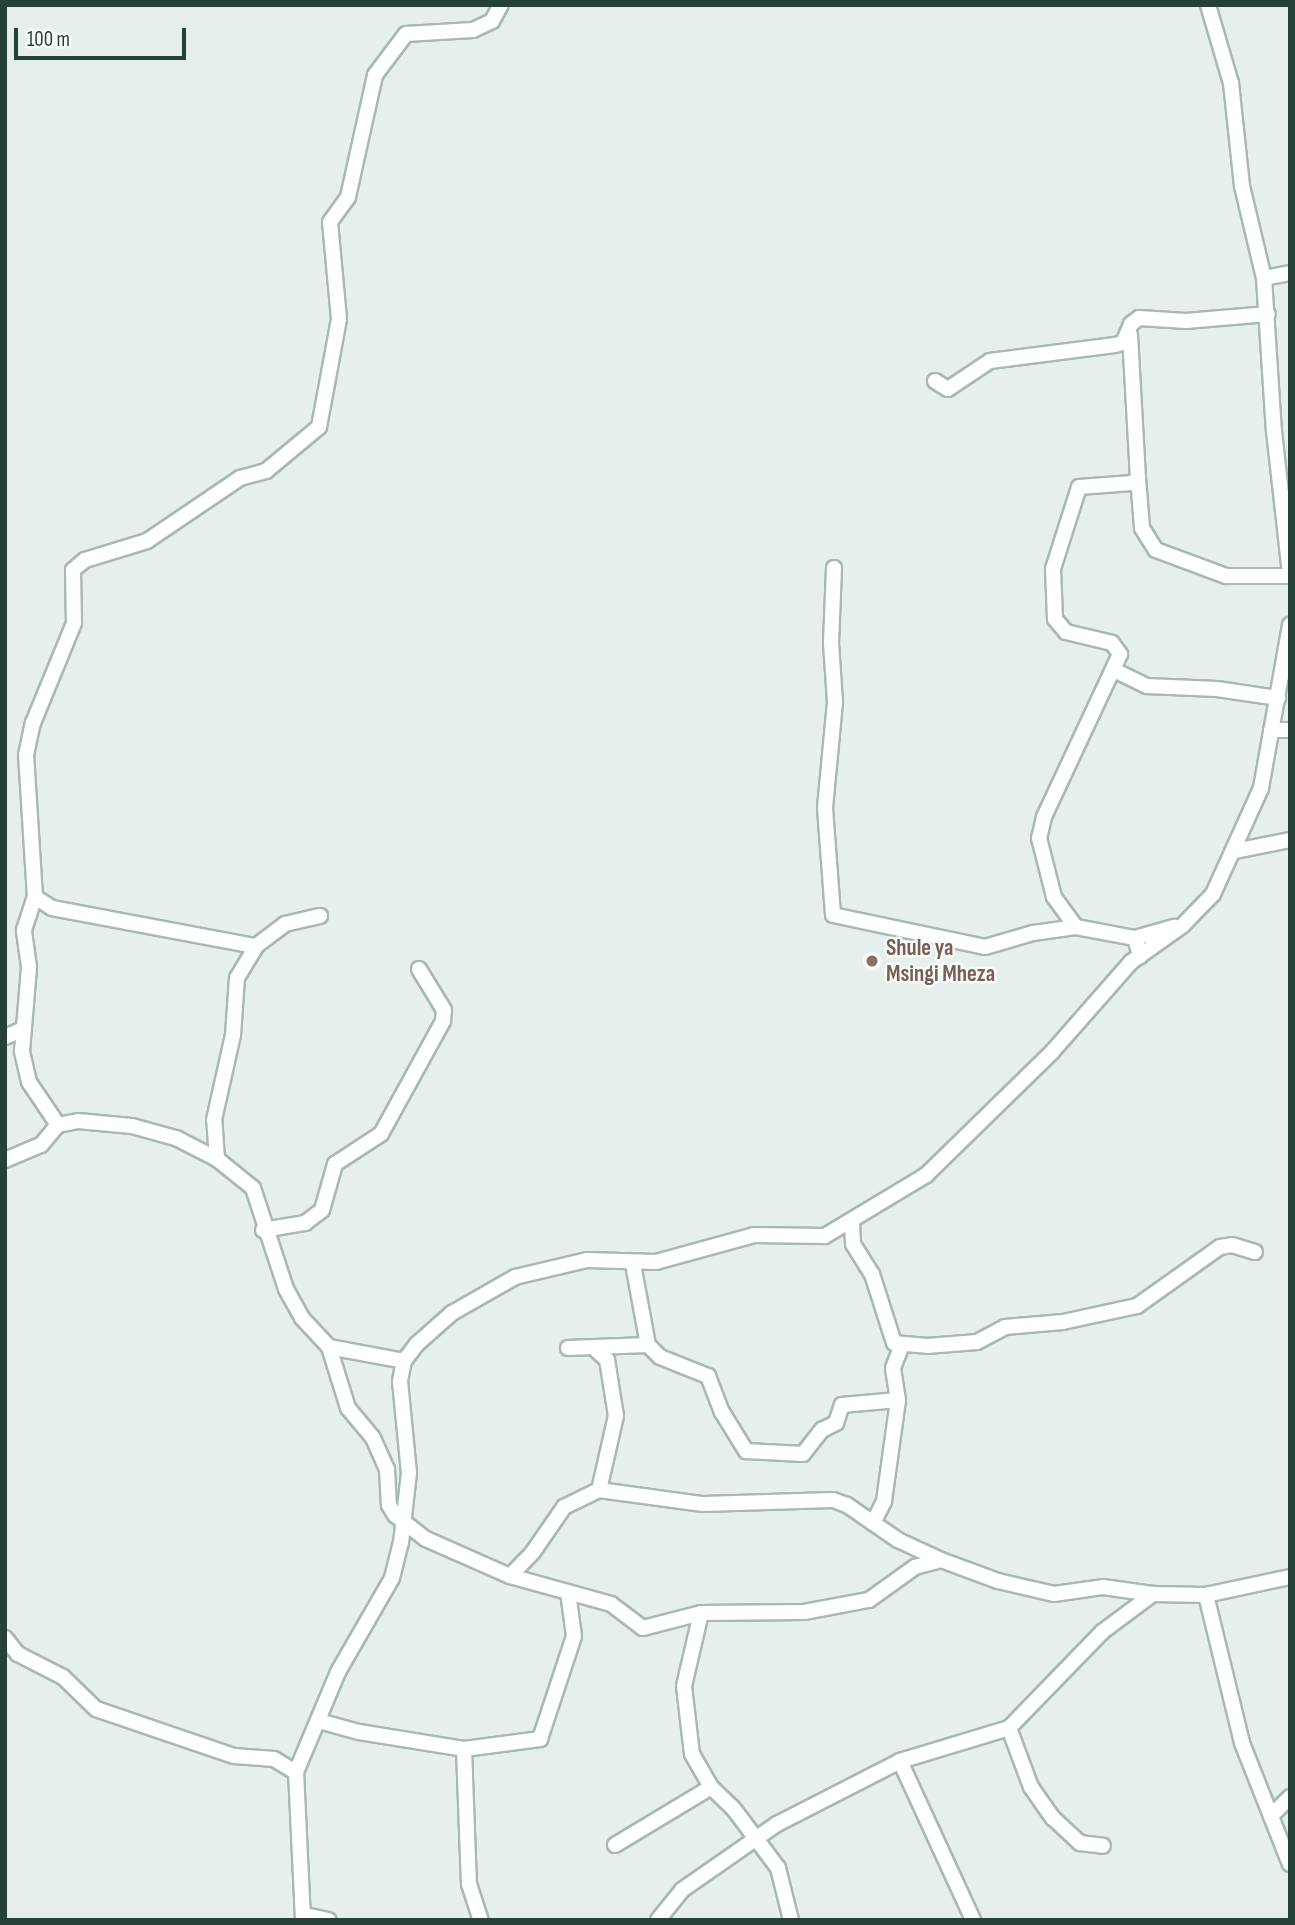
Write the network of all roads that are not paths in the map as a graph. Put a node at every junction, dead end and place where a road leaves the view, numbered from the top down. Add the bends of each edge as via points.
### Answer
1 (500, 5) edge
2 (1208, 5) edge
3 (1290, 273) edge
4 (1264, 278) junction
5 (1268, 314) junction
6 (1130, 335) junction
7 (935, 381) dead end
8 (1138, 478) junction
9 (1287, 524) edge
10 (834, 568) dead end
11 (1290, 575) edge
12 (1290, 625) edge
13 (1114, 670) junction
14 (1278, 698) junction
15 (1271, 730) junction
16 (1290, 730) edge
17 (1290, 840) edge
18 (1235, 851) junction
19 (35, 897) junction
20 (320, 916) dead end
21 (1183, 925) junction
22 (1076, 927) junction
23 (1135, 938) junction
24 (256, 946) junction
25 (1140, 956) junction
26 (419, 969) dead end
27 (22, 1030) junction
28 (5, 1037) edge
29 (58, 1125) junction
30 (217, 1159) junction
31 (5, 1160) edge
32 (852, 1224) junction
33 (263, 1230) junction
34 (1255, 1252) dead end
35 (633, 1264) junction
36 (648, 1345) junction
37 (902, 1345) junction
38 (328, 1347) junction
39 (593, 1347) junction
40 (568, 1348) dead end
41 (404, 1362) junction
42 (898, 1400) junction
43 (599, 1490) junction
44 (402, 1522) junction
45 (873, 1523) junction
46 (922, 1550) junction
47 (942, 1560) junction
48 (915, 1567) junction
49 (510, 1576) junction
50 (1290, 1577) edge
51 (568, 1592) junction
52 (1153, 1594) junction
53 (1206, 1595) junction
54 (701, 1613) junction
55 (5, 1638) edge
56 (319, 1721) junction
57 (1009, 1728) junction
58 (464, 1749) junction
59 (900, 1761) junction
60 (296, 1772) junction
61 (711, 1787) junction
62 (1290, 1797) edge
63 (1271, 1816) junction
64 (756, 1838) junction
65 (615, 1845) dead end
66 (1103, 1846) dead end
67 (1290, 1864) edge
68 (304, 1917) edge
69 (328, 1920) edge
70 (481, 1920) edge
71 (658, 1920) edge
72 (791, 1920) edge
73 (973, 1920) edge

1 - 19 street via 492,21 473,30 406,34 374,75 348,197 330,222 339,319 319,426 266,471 240,478 147,541 85,560 72,570 74,623 33,723 26,755
2 - 4 street via 1231,83 1242,186
3 - 4 street
4 - 5 street
5 - 6 street via 1186,321 1139,318 1131,324
5 - 9 street
6 - 7 street via 1115,345 990,361 948,388
6 - 8 street
8 - 11 street via 1142,528 1156,550 1226,576
8 - 13 street via 1079,487 1052,569 1055,619 1066,632 1118,647
9 - 11 street
10 - 22 street via 831,643 835,702 825,808 833,915 985,947
12 - 14 street
13 - 14 street via 1147,686
13 - 22 street via 1044,817 1040,838 1054,897
14 - 15 street
15 - 16 street
15 - 18 street via 1261,788
17 - 18 street
18 - 21 street via 1213,894
19 - 24 street via 52,908
19 - 27 street via 23,930 29,967
20 - 24 street via 285,923
21 - 23 street
21 - 25 street
22 - 23 street
23 - 25 street
24 - 30 street via 237,978 233,1035 214,1120
25 - 32 street via 1105,988 1008,1097 926,1175
26 - 33 street via 444,1010 443,1021 381,1134 335,1164 322,1210 305,1223
27 - 28 street
27 - 29 street via 29,1082
29 - 30 street via 98,1121 132,1126 176,1138
29 - 31 street via 41,1145
30 - 33 street via 253,1188
32 - 35 street via 825,1236 754,1235
32 - 37 street via 853,1244 872,1274 890,1336
33 - 38 street via 302,1318
34 - 37 street via 1232,1245 1220,1247 1138,1306 1063,1322 1005,1327 959,1345
35 - 36 street
35 - 41 street via 587,1260 515,1277 452,1313
36 - 39 street
36 - 42 street via 660,1357 708,1376 743,1448 756,1454 803,1454 822,1430 836,1423 842,1405
37 - 42 street via 893,1368
38 - 41 street
38 - 44 street via 348,1408 373,1438 387,1469 388,1505
39 - 40 street
39 - 43 street via 607,1360 616,1416
41 - 44 street via 400,1397 410,1473
42 - 45 street via 884,1501
43 - 45 street via 703,1504 833,1500
43 - 49 street via 564,1507
44 - 49 street via 426,1539
44 - 56 street via 392,1578 338,1672
45 - 46 street
46 - 47 street
46 - 48 street
47 - 48 street
47 - 52 street via 998,1581 1054,1594 1103,1587
48 - 54 street via 869,1600 804,1612
49 - 51 street
50 - 53 street
51 - 54 street via 611,1604 649,1629
51 - 58 street via 574,1636 540,1739
52 - 53 street
52 - 57 street via 1102,1632
53 - 63 street via 1242,1743
54 - 61 street via 684,1686 692,1754
55 - 60 street via 18,1654 63,1677 96,1709 234,1756 274,1759
56 - 58 street
56 - 60 street
57 - 59 street
57 - 66 street via 1031,1787 1053,1818 1080,1843
58 - 70 street via 470,1884
59 - 64 street
59 - 73 street
60 - 68 street
61 - 64 street
61 - 65 street
62 - 63 street
63 - 67 street
64 - 71 street via 682,1890
64 - 72 street via 778,1868
68 - 69 street

